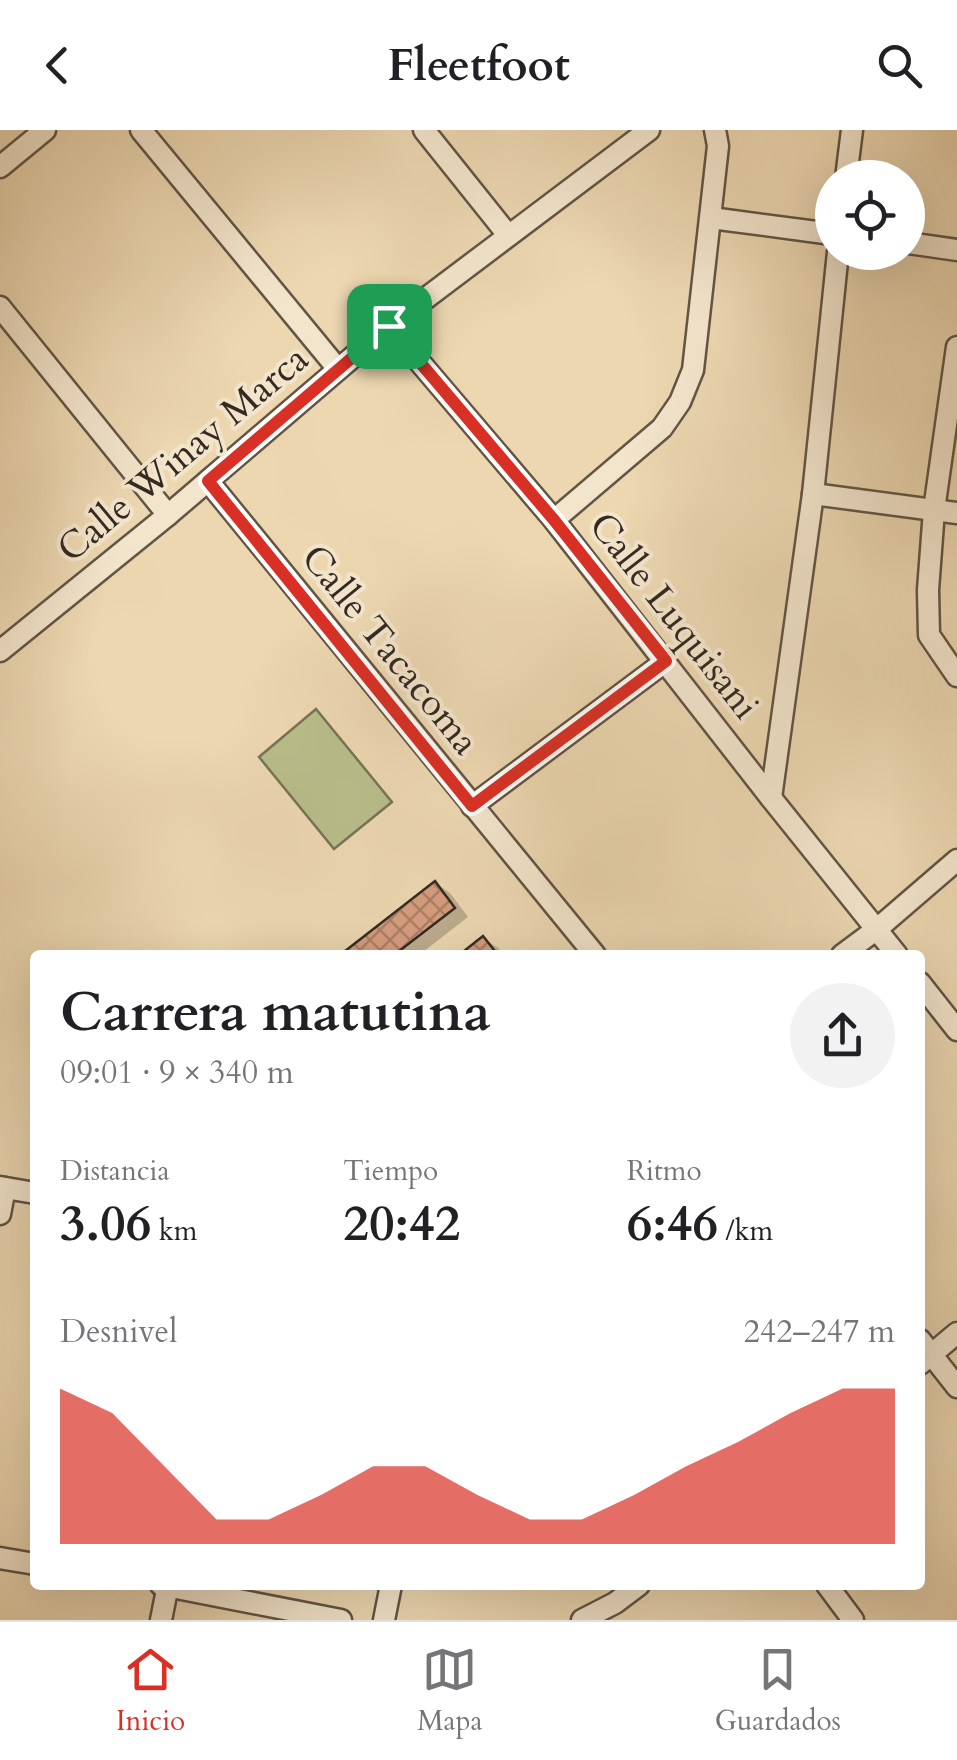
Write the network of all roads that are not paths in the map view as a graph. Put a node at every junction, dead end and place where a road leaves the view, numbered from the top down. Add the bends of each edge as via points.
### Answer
1 (44, 130) edge
2 (141, 130) edge
3 (424, 130) edge
4 (649, 130) edge
5 (715, 130) edge
6 (852, 130) edge
7 (848, 160) edge
8 (0, 167) edge
9 (711, 218) junction
10 (815, 232) edge
11 (508, 234) junction
12 (925, 245) edge
13 (957, 250) edge
14 (836, 270) edge
15 (0, 307) edge
16 (389, 326) junction
17 (957, 347) edge
18 (338, 370) junction
19 (208, 481) junction
20 (813, 494) junction
21 (934, 510) junction
22 (957, 513) edge
23 (168, 515) junction
24 (554, 520) junction
25 (0, 649) edge
26 (666, 661) junction
27 (957, 676) edge
28 (771, 798) junction
29 (472, 806) junction
30 (957, 860) edge
31 (877, 930) junction
32 (591, 950) edge
33 (849, 950) edge
34 (894, 950) edge
35 (925, 989) edge
36 (957, 1030) edge
37 (2, 1187) edge
38 (30, 1192) edge
39 (0, 1214) edge
40 (957, 1334) edge
41 (925, 1351) edge
42 (925, 1353) edge
43 (957, 1386) edge
44 (0, 1558) edge
45 (30, 1563) edge
46 (165, 1590) edge
47 (190, 1590) edge
48 (390, 1590) edge
49 (633, 1590) edge
50 (831, 1590) edge
51 (162, 1620) edge
52 (342, 1620) edge
53 (384, 1620) edge
54 (582, 1620) edge
55 (853, 1620) edge

1 - 8 street
2 - 18 street
3 - 11 street
4 - 11 street, Calle Winay Marca
5 - 9 street
6 - 7 street
9 - 10 street
9 - 24 street via 693,370 680,402 662,428
11 - 16 street, Calle Winay Marca
12 - 13 street
14 - 20 street
15 - 23 street
16 - 18 street, Calle Winay Marca
16 - 24 street, Calle Luquisani
17 - 21 street
18 - 19 street, Calle Winay Marca
19 - 23 street, Calle Winay Marca
19 - 29 street, Calle Tacacoma
20 - 21 street
20 - 28 street
21 - 22 street
21 - 27 street via 929,635
23 - 25 street, Calle Winay Marca
24 - 26 street, Calle Luquisani
26 - 28 street, Calle Luquisani
26 - 29 street
28 - 31 street, Calle Luquisani
29 - 32 street, Calle Tacacoma
30 - 31 street
31 - 33 street
31 - 34 street, Calle Luquisani
35 - 36 street
37 - 38 street
37 - 39 street
40 - 41 street
42 - 43 street
44 - 45 street
46 - 51 street
47 - 52 street
48 - 53 street
49 - 54 street
50 - 55 street

